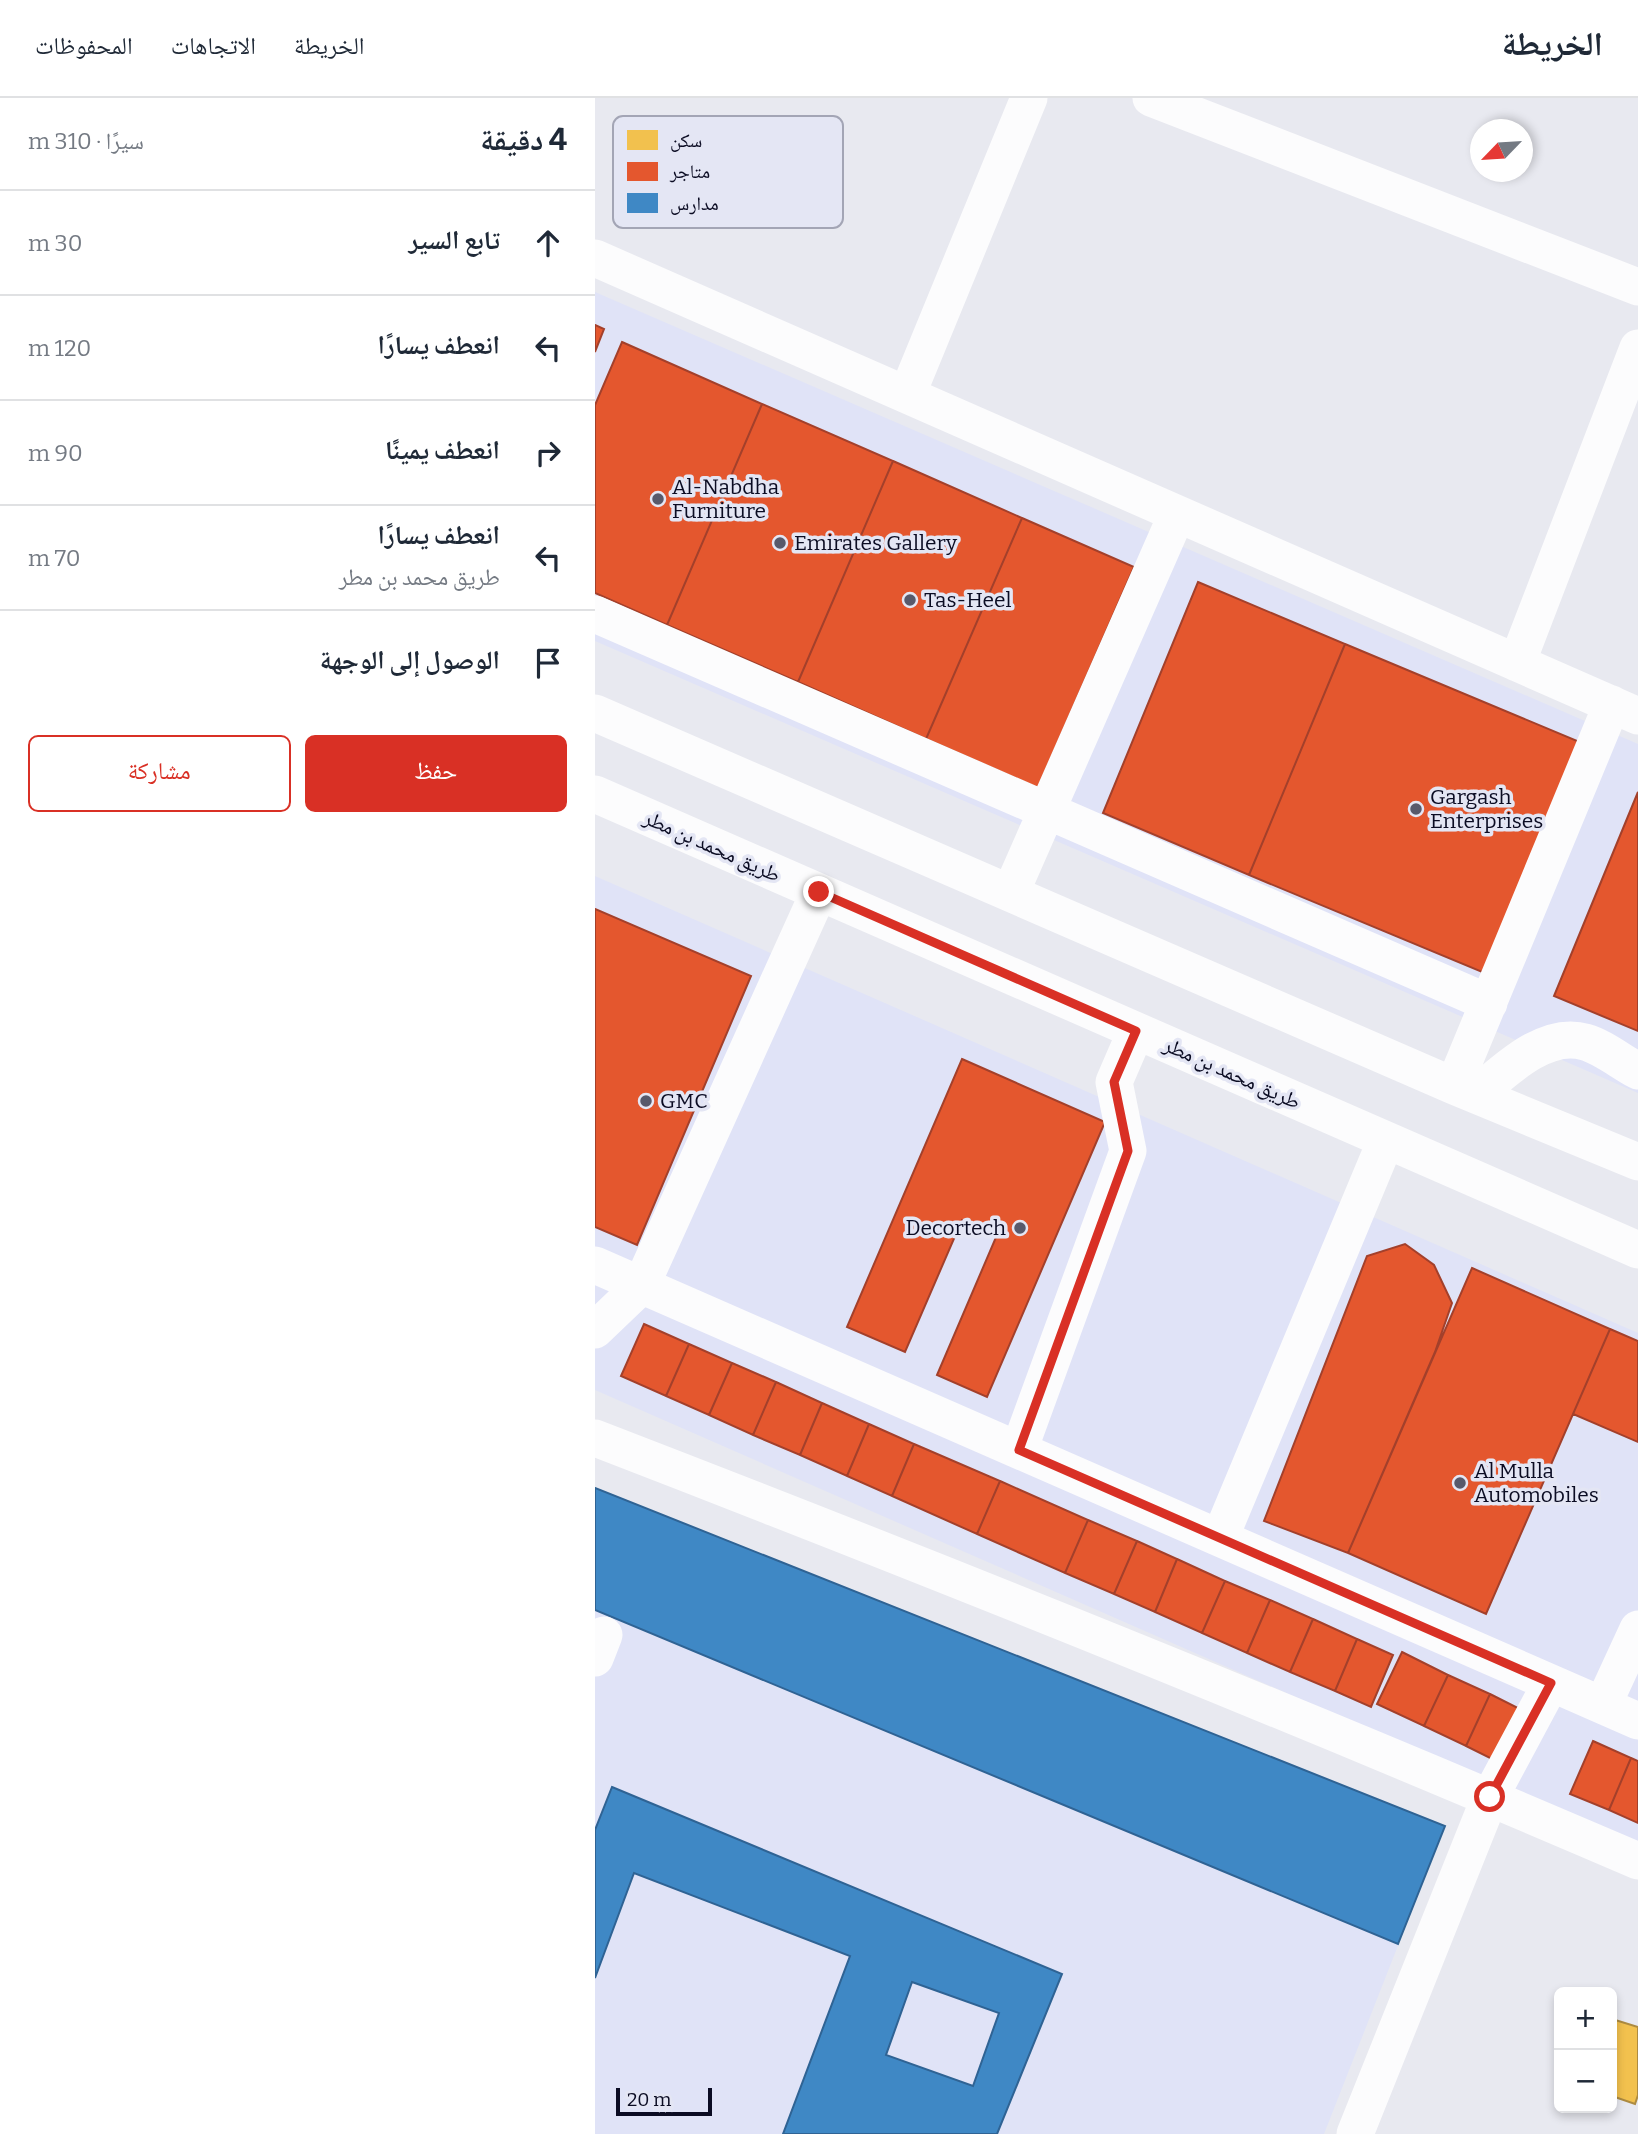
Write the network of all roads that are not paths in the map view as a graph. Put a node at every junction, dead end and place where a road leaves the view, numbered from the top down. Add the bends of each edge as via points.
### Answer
1 (1029, 98) edge
2 (1151, 98) edge
3 (595, 258) edge
4 (1638, 287) edge
5 (1638, 348) edge
6 (907, 395) junction
7 (1177, 514) junction
8 (595, 614) edge
9 (1517, 663) junction
10 (1625, 710) edge
11 (595, 713) edge
12 (595, 794) edge
13 (1048, 809) junction
14 (819, 892) junction
15 (1011, 892) junction
16 (1489, 1003) junction
17 (1136, 1031) junction
18 (1638, 1071) edge
19 (1465, 1090) junction
20 (1386, 1140) junction
21 (1638, 1162) edge
22 (1638, 1250) edge
23 (595, 1265) edge
24 (641, 1286) junction
25 (595, 1330) edge
26 (595, 1438) edge
27 (1019, 1450) junction
28 (1220, 1538) junction
29 (1638, 1629) edge
30 (1551, 1683) junction
31 (1603, 1705) junction
32 (1638, 1721) edge
33 (1490, 1797) junction
34 (1638, 1861) edge
35 (1355, 2134) edge

1 - 6 street
2 - 4 street
3 - 6 street
5 - 9 street
6 - 7 street
7 - 9 street
7 - 13 street
8 - 13 street
9 - 10 street
10 - 16 street
11 - 15 street
12 - 14 street, طريق محمد بن مطر
13 - 15 street
13 - 16 street
14 - 17 street, طريق محمد بن مطر
14 - 24 street
15 - 19 street
16 - 19 street
17 - 20 street, طريق محمد بن مطر
17 - 27 street via 1114,1082 1128,1151
18 - 19 street via 1584,1042 1556,1042 1520,1057
19 - 21 street
20 - 22 street, طريق محمد بن مطر
20 - 28 street
23 - 24 street
24 - 25 street
24 - 27 street
26 - 33 street
27 - 28 street
28 - 30 street
29 - 31 street
30 - 31 street
30 - 33 street
31 - 32 street
33 - 34 street
33 - 35 street

